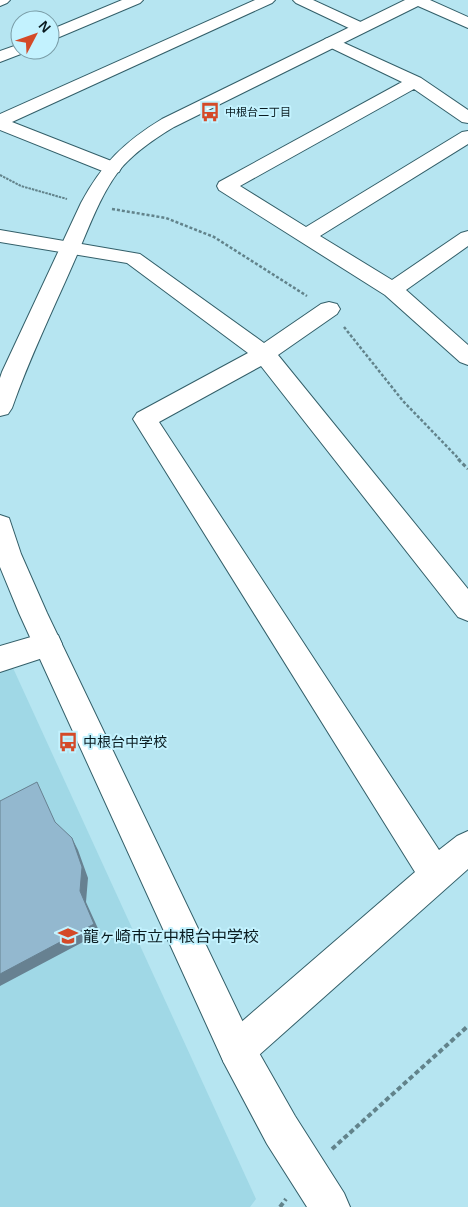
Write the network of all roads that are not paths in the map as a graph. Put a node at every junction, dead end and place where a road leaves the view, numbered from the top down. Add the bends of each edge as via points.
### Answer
1 (135, 0) edge
2 (267, 0) edge
3 (301, 0) edge
4 (418, 0) edge
5 (452, 0) edge
6 (468, 7) edge
7 (468, 23) edge
8 (359, 27) junction
9 (60, 32) edge
10 (331, 42) junction
11 (415, 82) junction
12 (468, 118) edge
13 (0, 122) edge
14 (468, 136) edge
15 (112, 168) junction
16 (0, 236) edge
17 (306, 236) junction
18 (468, 237) edge
19 (70, 247) junction
20 (392, 290) junction
21 (329, 310) road end
22 (264, 354) junction
23 (468, 357) edge
24 (0, 408) edge
25 (0, 525) edge
26 (468, 609) edge
27 (48, 644) junction
28 (0, 659) edge
29 (468, 847) edge
30 (436, 875) junction
31 (237, 1050) junction
32 (330, 1207) edge

1 - 9 street
2 - 13 street
3 - 8 street
4 - 7 street
4 - 8 street
5 - 6 street
8 - 10 street
10 - 11 street
10 - 15 street via 160,128 137,143
11 - 12 street
11 - 17 street via 226,186
13 - 15 street
14 - 17 street
15 - 19 street via 101,183
16 - 19 street
17 - 20 street
18 - 20 street
19 - 22 street via 133,258
19 - 24 street via 10,378
20 - 23 street
21 - 22 street
22 - 26 street
22 - 30 street via 145,419
25 - 27 street via 8,554
27 - 28 street
27 - 31 street
29 - 30 street
30 - 31 street
31 - 32 street via 306,1172

